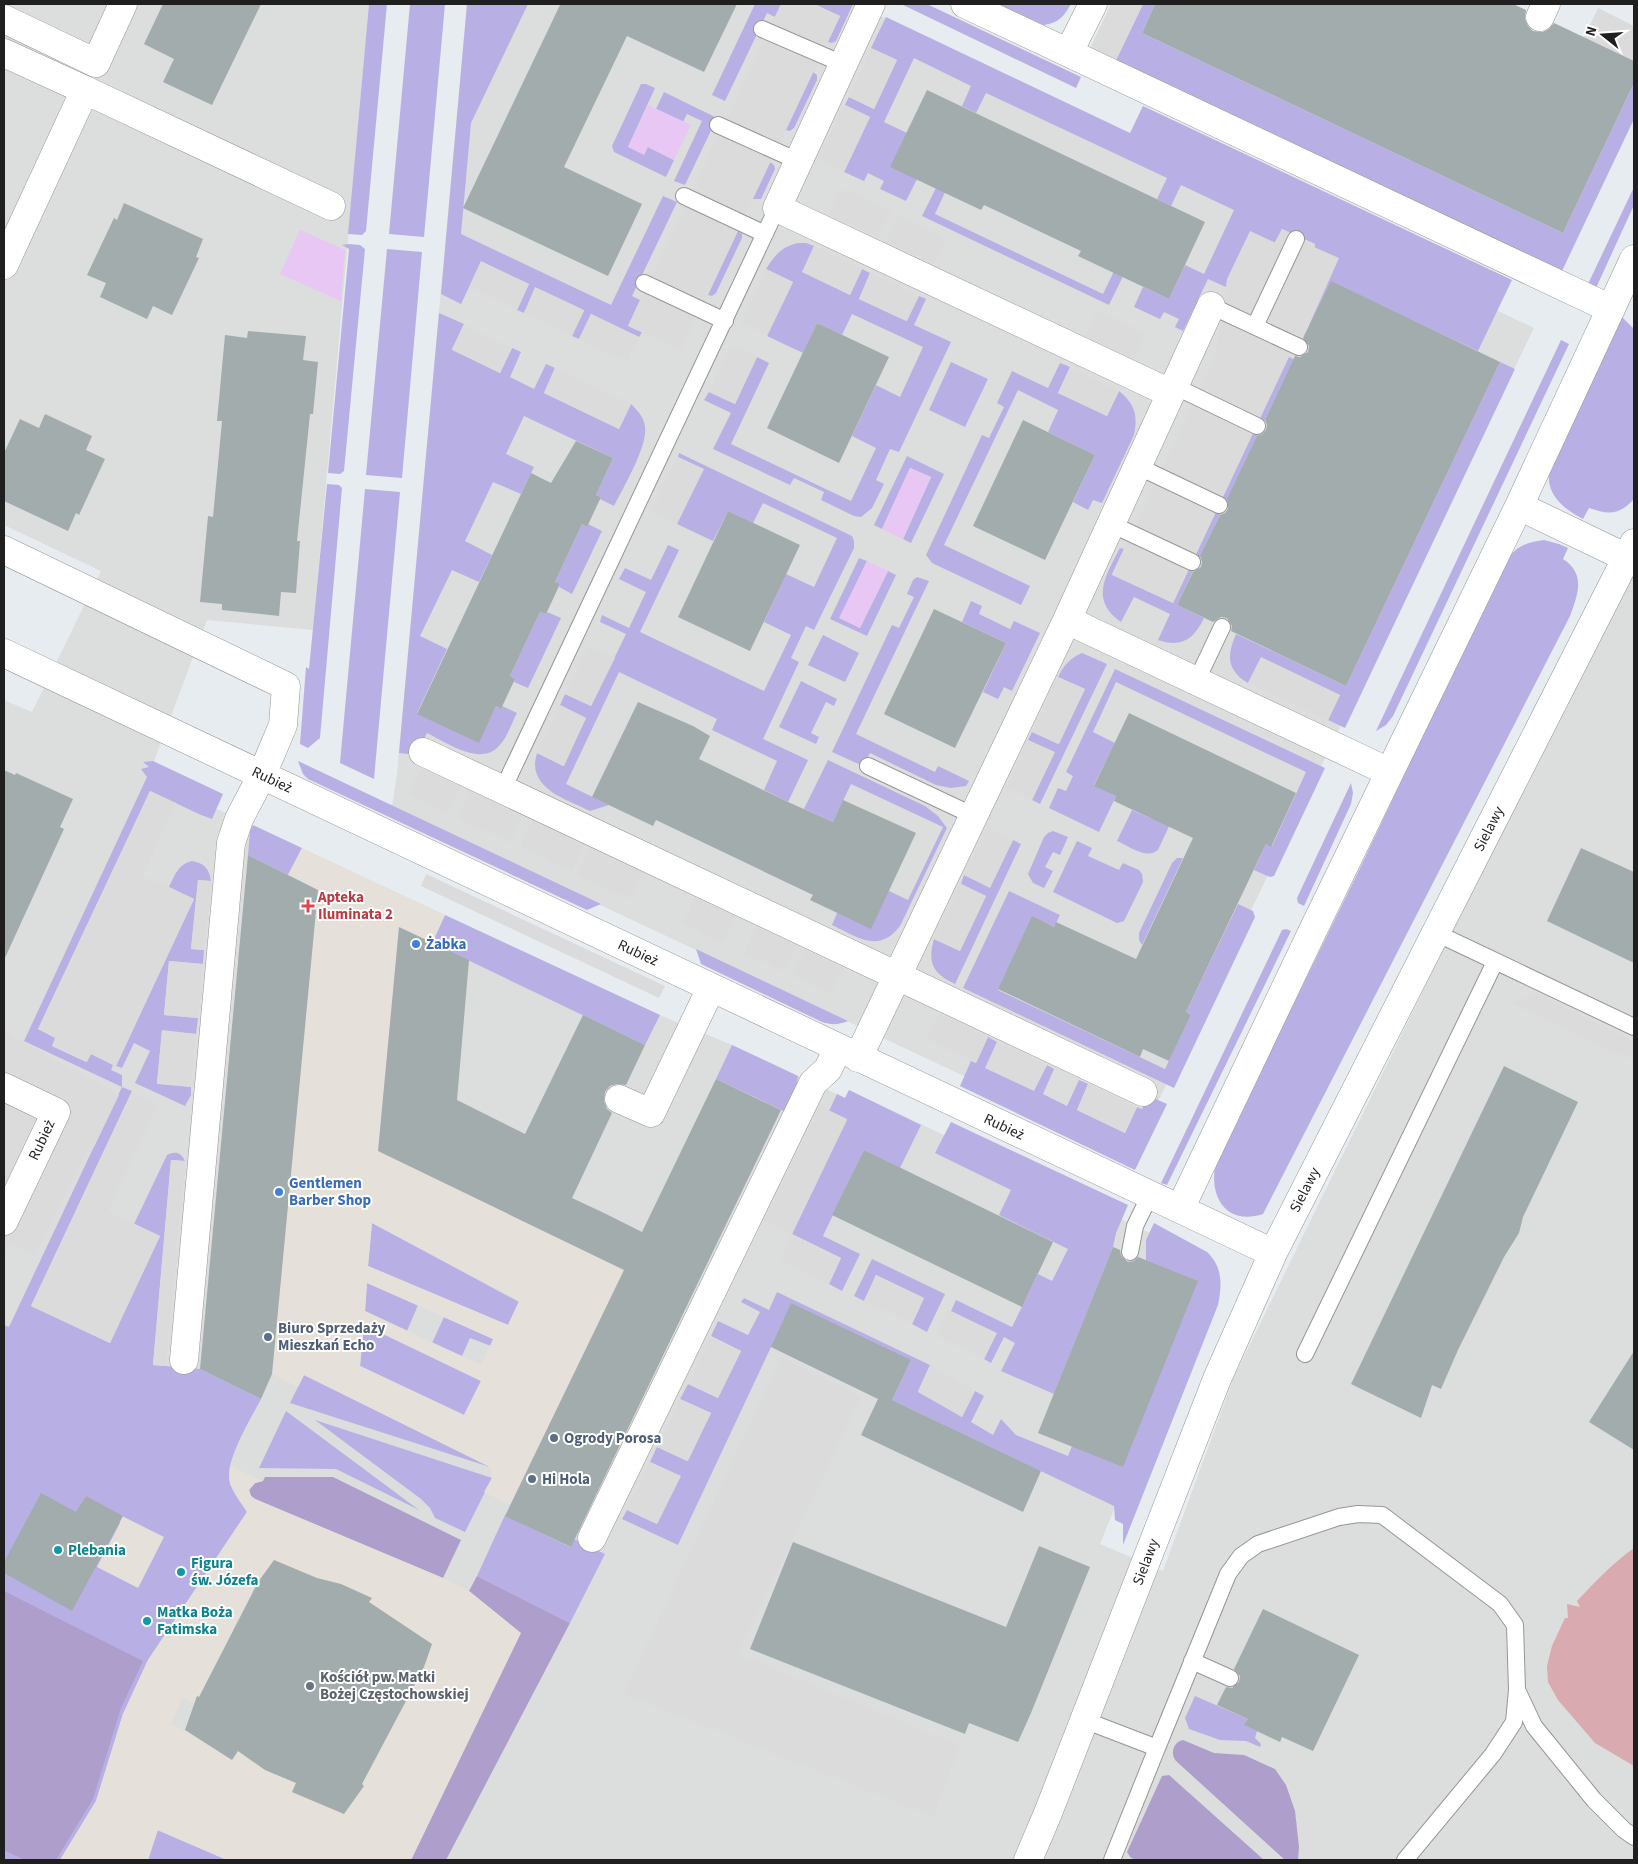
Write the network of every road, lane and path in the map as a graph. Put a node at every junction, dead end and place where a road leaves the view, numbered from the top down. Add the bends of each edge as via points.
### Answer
1 (123, 4) edge
2 (871, 4) edge
3 (965, 4) edge
4 (1093, 4) edge
5 (4, 19) edge
6 (762, 29) dead end
7 (1069, 52) junction
8 (4, 53) edge
9 (843, 64) junction
10 (85, 90) junction
11 (718, 124) dead end
12 (798, 161) junction
13 (684, 196) dead end
14 (331, 206) dead end
15 (777, 208) junction
16 (765, 234) junction
17 (1296, 239) dead end
18 (1634, 259) edge
19 (4, 265) edge
20 (644, 283) dead end
21 (1211, 306) joint
22 (1611, 309) junction
23 (725, 321) junction
24 (1255, 326) junction
25 (1299, 347) dead end
26 (1172, 390) junction
27 (1257, 426) dead end
28 (1137, 466) junction
29 (1219, 505) dead end
30 (1519, 506) junction
31 (1110, 524) junction
32 (4, 550) edge
33 (1631, 550) edge
34 (1192, 562) dead end
35 (1066, 620) junction
36 (1222, 627) dead end
37 (4, 653) edge
38 (1196, 682) junction
39 (423, 752) dead end
40 (868, 766) dead end
41 (1389, 772) junction
42 (262, 775) junction
43 (504, 789) junction
44 (972, 815) junction
45 (1436, 933) junction
46 (1495, 962) junction
47 (896, 975) junction
48 (711, 988) junction
49 (1634, 1027) edge
50 (848, 1053) junction
51 (4, 1087) edge
52 (1143, 1092) dead end
53 (619, 1099) dead end
54 (1139, 1190) junction
55 (1180, 1209) junction
56 (4, 1221) edge
57 (1130, 1252) dead end
58 (1273, 1253) junction
59 (1306, 1354) dead end
60 (184, 1360) dead end
61 (592, 1538) dead end
62 (1192, 1661) junction
63 (1230, 1678) dead end
64 (1517, 1690) junction
65 (1084, 1720) junction
66 (1157, 1748) junction
67 (1634, 1837) edge
68 (1028, 1860) edge
69 (1112, 1860) edge
70 (1405, 1860) edge

1 - 5 street via 96,63
2 - 9 street
3 - 7 street
4 - 7 street
6 - 9 lane
7 - 22 street
8 - 10 street
9 - 12 street
10 - 14 street
10 - 19 street
11 - 12 lane
12 - 15 street
13 - 16 lane
15 - 16 lane
15 - 26 street
16 - 23 lane
17 - 24 lane
18 - 22 street
20 - 23 lane
21 - 24 lane
21 - 26 street
22 - 30 street
23 - 43 lane
24 - 25 lane
26 - 27 lane
26 - 28 street
28 - 29 lane
28 - 31 street
30 - 33 street
30 - 41 street
31 - 34 lane
31 - 35 street
32 - 42 street via 286,686 283,725
33 - 45 street, Sielawy
35 - 38 street
35 - 44 street
36 - 38 lane
37 - 42 street, Rubież
38 - 41 street
39 - 43 street
40 - 44 lane
41 - 55 street
42 - 48 street, Rubież
42 - 60 street via 239,819 231,843
43 - 47 street
44 - 47 street
45 - 46 lane
45 - 58 street, Sielawy
46 - 49 lane
46 - 59 lane
47 - 50 street
47 - 52 street
48 - 50 street, Rubież
48 - 53 street via 651,1114
50 - 54 street, Rubież
50 - 61 street via 813,1082
51 - 56 street, Rubież via 56,1112
54 - 55 street, Rubież
54 - 57 lane
55 - 58 street, Rubież
58 - 65 street, Sielawy via 1217,1379
62 - 63 lane
62 - 64 lane via 1228,1574 1241,1556 1258,1544 1339,1517 1382,1514 1500,1604 1515,1625
62 - 66 lane
64 - 67 lane via 1534,1726 1594,1800
64 - 70 lane via 1514,1722 1493,1754
65 - 66 lane
65 - 68 street, Sielawy
66 - 69 lane

